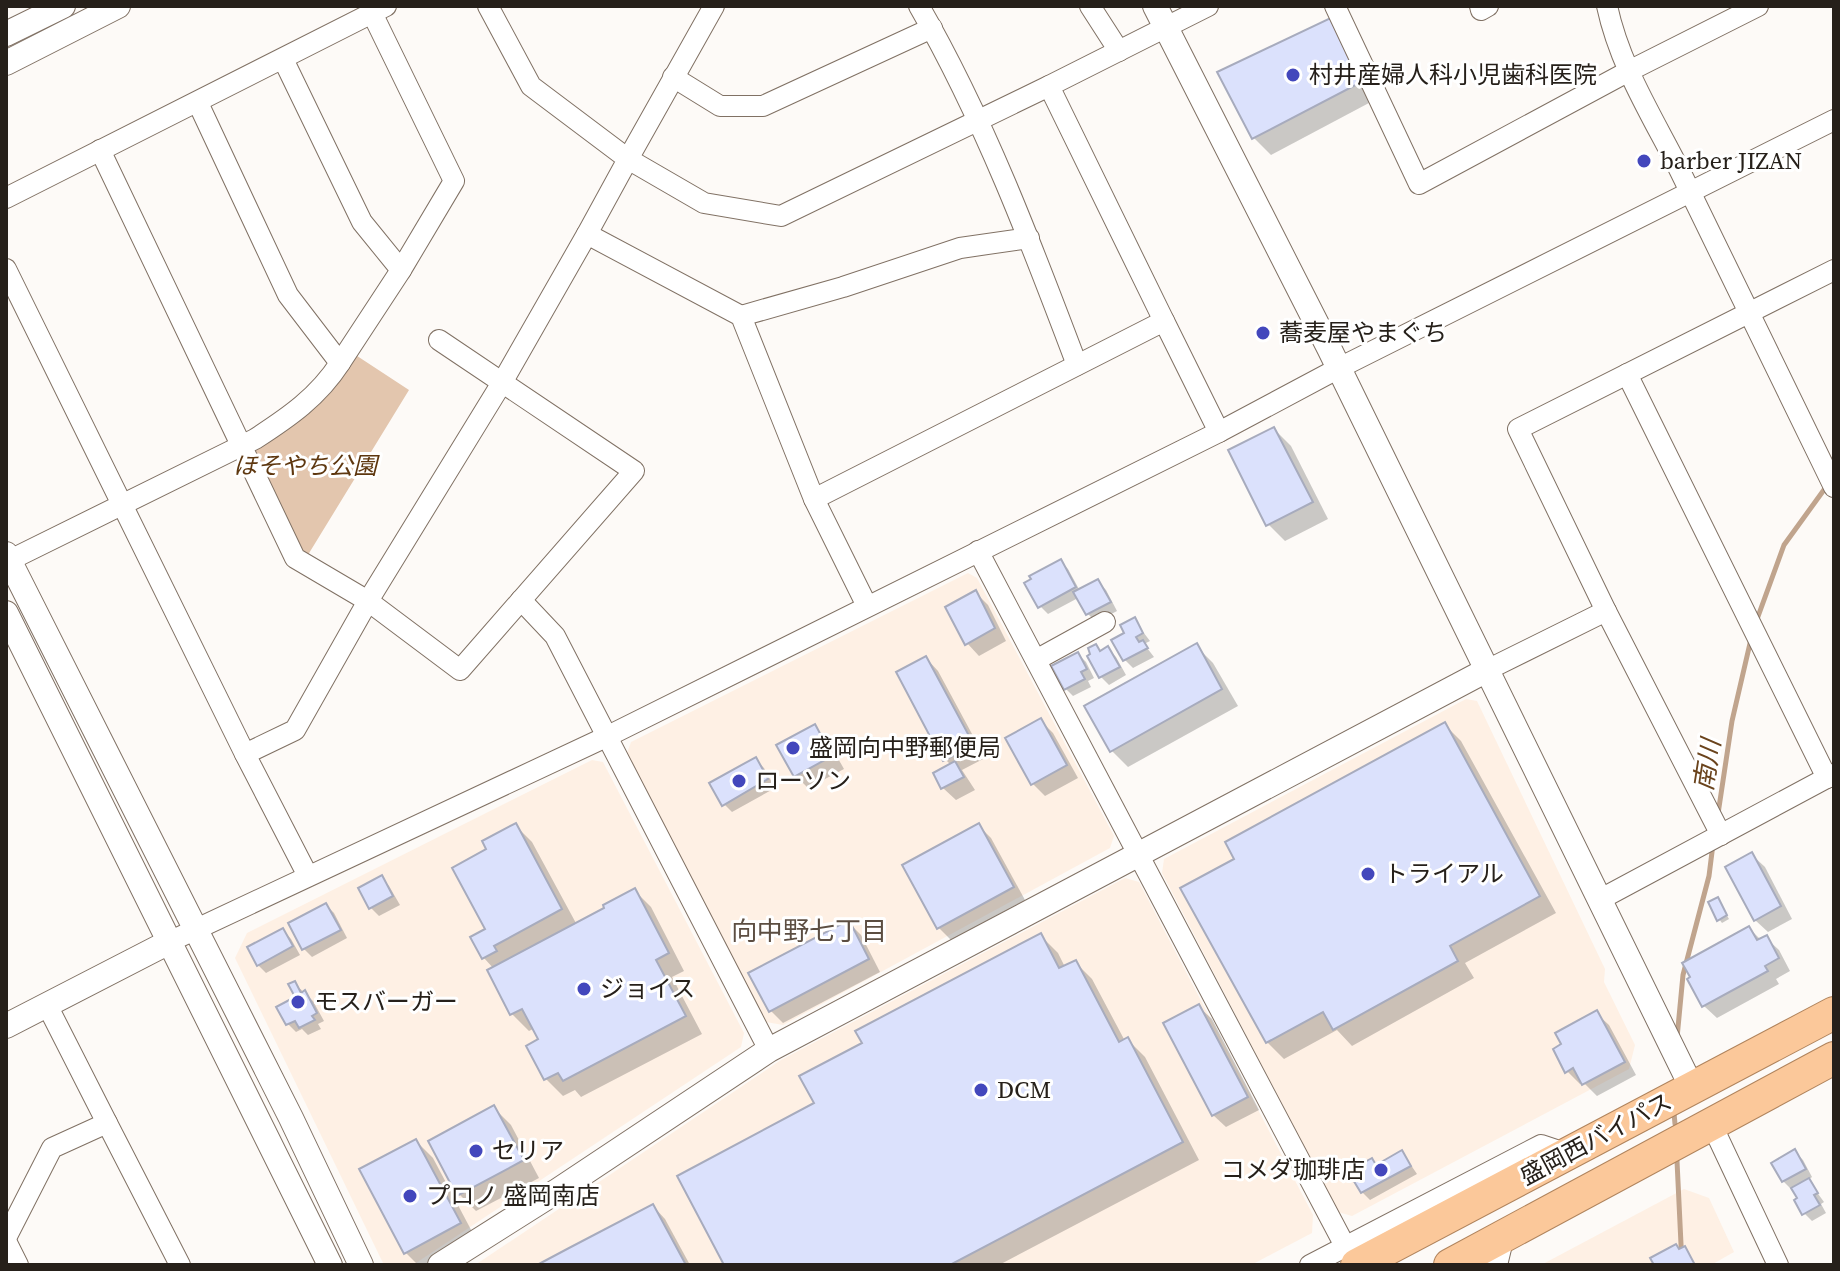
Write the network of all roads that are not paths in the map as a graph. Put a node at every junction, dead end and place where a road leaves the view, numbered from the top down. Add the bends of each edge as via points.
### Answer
1 (63, 6) edge
2 (118, 6) edge
3 (488, 6) edge
4 (714, 6) edge
5 (919, 6) edge
6 (1090, 6) edge
7 (1208, 6) edge
8 (1335, 6) edge
9 (1480, 6) edge
10 (1488, 6) edge
11 (1607, 6) edge
12 (1758, 6) edge
13 (379, 10) edge
14 (1160, 16) edge
15 (932, 28) junction
16 (6, 34) edge
17 (1119, 51) junction
18 (283, 59) junction
19 (6, 63) edge
20 (1629, 71) junction
21 (673, 77) junction
22 (1049, 86) junction
23 (198, 103) junction
24 (976, 120) junction
25 (1834, 120) edge
26 (100, 150) junction
27 (628, 159) junction
28 (1691, 193) junction
29 (6, 198) edge
30 (587, 234) junction
31 (1029, 238) junction
32 (6, 269) edge
33 (401, 270) junction
34 (1834, 270) edge
35 (1748, 312) junction
36 (741, 316) junction
37 (1164, 321) junction
38 (439, 340) dead end
39 (340, 363) junction
40 (1077, 365) junction
41 (1339, 368) junction
42 (1627, 374) junction
43 (503, 381) junction
44 (1219, 432) junction
45 (241, 446) junction
46 (1834, 487) edge
47 (814, 499) junction
48 (122, 504) junction
49 (978, 551) junction
50 (7, 559) edge
51 (521, 600) junction
52 (368, 601) junction
53 (867, 606) junction
54 (1606, 611) junction
55 (6, 613) edge
56 (1105, 622) dead end
57 (1036, 660) junction
58 (1487, 670) junction
59 (606, 737) junction
60 (245, 754) junction
61 (1830, 776) edge
62 (1721, 835) junction
63 (1140, 856) junction
64 (308, 876) junction
65 (1599, 900) junction
66 (197, 930) junction
67 (171, 941) junction
68 (47, 1005) junction
69 (1834, 1013) edge
70 (6, 1026) edge
71 (769, 1050) junction
72 (1834, 1058) edge
73 (1688, 1080) junction
74 (107, 1123) junction
75 (1711, 1123) junction
76 (6, 1240) edge
77 (1498, 1251) edge
78 (1351, 1256) edge
79 (18, 1265) edge
80 (180, 1265) edge
81 (330, 1265) edge
82 (361, 1265) edge
83 (440, 1265) edge
84 (1310, 1265) edge
85 (1450, 1265) edge
86 (1778, 1265) edge

1 - 16 street
2 - 19 street
3 - 27 street via 531,86
4 - 21 street
5 - 15 street
6 - 17 street
7 - 14 street
8 - 20 street via 1419,184
9 - 10 street
11 - 20 street
12 - 20 street
13 - 18 street
13 - 33 street via 454,181
14 - 17 street
14 - 41 street
15 - 21 street via 763,106 720,106
15 - 24 street
17 - 22 street
18 - 23 street
18 - 33 street via 362,222
20 - 28 street
21 - 27 street
22 - 24 street
22 - 37 street
23 - 26 street
23 - 39 street via 288,295
24 - 27 street via 781,216 704,203
24 - 31 street
25 - 28 street
26 - 29 street
26 - 45 street
27 - 30 street
28 - 35 street
28 - 41 street
30 - 36 street
30 - 43 street
31 - 36 street via 960,248
31 - 40 street
32 - 48 street
33 - 39 street
34 - 35 street
35 - 42 street
35 - 46 street
36 - 47 street
37 - 40 street
37 - 44 street
38 - 43 street
39 - 45 street via 292,415
40 - 47 street
41 - 44 street
41 - 58 street
42 - 54 street via 1518,429
42 - 61 street
43 - 51 street via 634,471
43 - 52 street
44 - 49 street
45 - 48 street
45 - 52 street via 295,558
47 - 53 street
48 - 50 street
48 - 60 street
49 - 53 street
49 - 57 street
50 - 66 street
51 - 52 street via 460,670
51 - 59 street via 555,636
52 - 60 street via 295,730
53 - 59 street
54 - 58 street
54 - 62 street
55 - 67 street
56 - 57 street
57 - 63 street
58 - 63 street
58 - 65 street
59 - 64 street
59 - 71 street
60 - 64 street
61 - 62 street
62 - 65 street
63 - 71 street
63 - 78 street
64 - 66 street
65 - 73 street
66 - 67 street
66 - 82 street
67 - 68 street
67 - 81 street
68 - 70 street
68 - 74 street
69 - 73 highway, 盛岡西バイパス
71 - 83 street
72 - 75 highway, 盛岡西バイパス
73 - 78 highway, 盛岡西バイパス via 1568,1154
74 - 76 street via 52,1148
74 - 80 street
75 - 77 highway, 盛岡西バイパス
75 - 86 street
76 - 79 street
77 - 85 highway, 盛岡西バイパス
78 - 84 street

